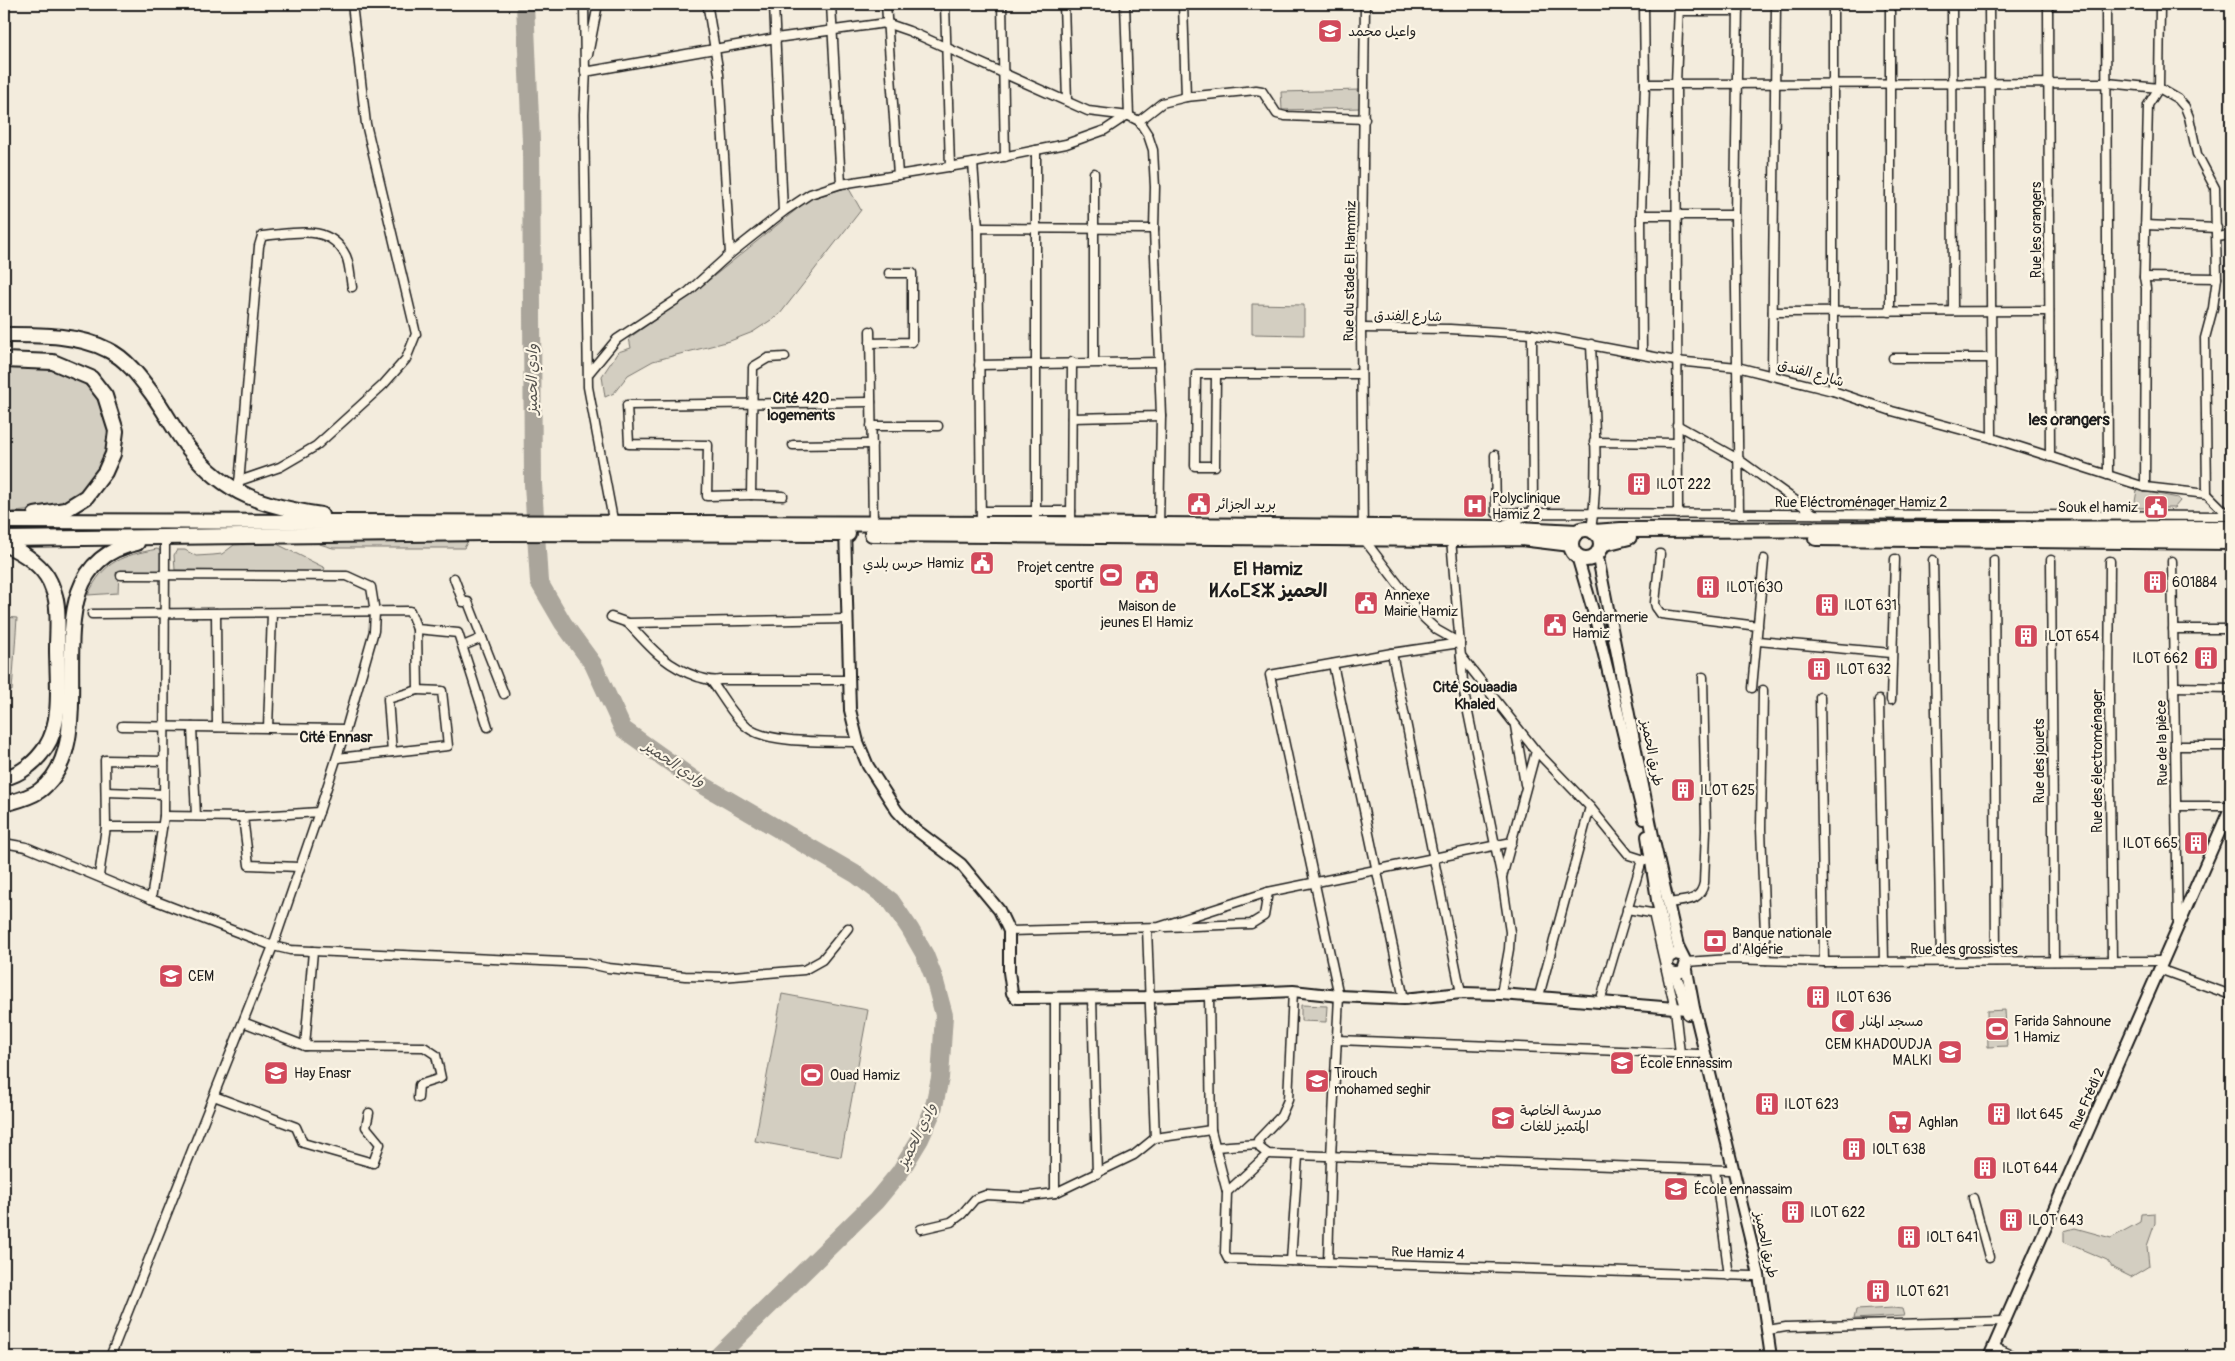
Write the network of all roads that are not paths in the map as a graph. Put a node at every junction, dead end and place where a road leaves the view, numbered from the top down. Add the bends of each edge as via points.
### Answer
1 (352, 4) edge
2 (584, 4) edge
3 (598, 4) edge
4 (709, 4) edge
5 (774, 4) edge
6 (831, 4) edge
7 (886, 4) edge
8 (945, 4) edge
9 (1002, 4) edge
10 (1064, 4) edge
11 (1124, 4) edge
12 (1183, 4) edge
13 (1364, 4) edge
14 (1644, 4) edge
15 (1776, 4) edge
16 (1833, 4) edge
17 (1890, 4) edge
18 (1952, 4) edge
19 (1989, 4) edge
20 (2048, 4) edge
21 (2106, 4) edge
22 (2160, 4) edge
23 (1679, 8) edge
24 (1738, 8) edge
25 (886, 23) junction
26 (832, 30) junction
27 (776, 38) junction
28 (715, 49) junction
29 (947, 49) junction
30 (585, 72) junction
31 (1004, 74) junction
32 (1989, 83) junction
33 (2048, 83) junction
34 (2107, 83) junction
35 (1645, 84) junction
36 (1676, 84) junction
37 (1738, 84) junction
38 (1775, 84) junction
39 (1833, 84) junction
40 (1890, 84) junction
41 (1953, 84) junction
42 (2159, 88) junction
43 (1186, 98) junction
44 (1067, 101) junction
45 (1128, 116) junction
46 (1365, 119) junction
47 (1139, 121) junction
48 (1036, 150) junction
49 (1006, 156) junction
50 (973, 163) junction
51 (950, 167) junction
52 (1094, 173) dead end
53 (898, 175) junction
54 (841, 184) junction
55 (783, 212) junction
56 (1641, 215) junction
57 (1677, 215) junction
58 (1735, 215) junction
59 (2145, 225) junction
60 (978, 228) junction
61 (1095, 228) junction
62 (1037, 229) junction
63 (1154, 229) junction
64 (2217, 232) junction
65 (2231, 236) edge
66 (730, 254) junction
67 (888, 272) dead end
68 (2144, 277) junction
69 (2217, 278) junction
70 (352, 287) dead end
71 (1774, 312) junction
72 (1890, 312) junction
73 (1953, 312) junction
74 (1991, 312) junction
75 (2049, 312) junction
76 (1832, 313) junction
77 (1361, 328) junction
78 (870, 331) dead end
79 (1532, 334) junction
80 (4, 335) edge
81 (870, 343) junction
82 (1591, 344) junction
83 (1642, 354) junction
84 (785, 357) dead end
85 (1892, 358) dead end
86 (1991, 358) junction
87 (4, 360) edge
88 (1676, 361) junction
89 (1072, 362) junction
90 (1094, 362) junction
91 (1159, 362) junction
92 (1037, 364) junction
93 (979, 365) junction
94 (1738, 367) junction
95 (589, 372) junction
96 (1216, 374) junction
97 (1361, 374) junction
98 (1772, 375) junction
99 (1833, 391) junction
100 (871, 402) junction
101 (752, 403) junction
102 (1161, 416) junction
103 (1072, 418) junction
104 (1677, 425) junction
105 (872, 426) junction
106 (938, 426) dead end
107 (1992, 438) junction
108 (1594, 442) junction
109 (1677, 443) junction
110 (872, 444) junction
111 (793, 445) dead end
112 (1495, 455) dead end
113 (2050, 456) junction
114 (1738, 459) junction
115 (2108, 475) junction
116 (239, 486) junction
117 (2145, 487) junction
118 (2207, 494) junction
119 (751, 495) junction
120 (784, 496) dead end
121 (1533, 513) junction
122 (1593, 513) junction
123 (1678, 514) junction
124 (1739, 514) junction
125 (1814, 514) junction
126 (4, 517) edge
127 (981, 517) junction
128 (1036, 518) junction
129 (1071, 518) junction
130 (4, 521) edge
131 (2230, 521) edge
132 (371, 522) junction
133 (874, 524) junction
134 (480, 528) junction
135 (614, 528) junction
136 (1496, 528) junction
137 (845, 529) junction
138 (1159, 532) junction
139 (1362, 533) junction
140 (165, 537) junction
141 (1451, 539) junction
142 (4, 540) edge
143 (1556, 542) junction
144 (2231, 542) edge
145 (4, 544) edge
146 (1587, 546) junction
147 (1660, 554) dead end
148 (1764, 558) dead end
149 (1895, 559) dead end
150 (1933, 560) dead end
151 (1994, 560) dead end
152 (2051, 560) dead end
153 (2110, 561) dead end
154 (2172, 561) dead end
155 (121, 575) dead end
156 (166, 575) junction
157 (454, 578) dead end
158 (166, 612) junction
159 (216, 612) junction
160 (375, 612) junction
161 (272, 613) junction
162 (92, 614) dead end
163 (611, 617) dead end
164 (846, 619) junction
165 (628, 623) junction
166 (1758, 626) junction
167 (417, 628) junction
168 (2173, 629) junction
169 (2231, 629) edge
170 (482, 638) junction
171 (1758, 641) junction
172 (1460, 644) junction
173 (462, 646) junction
174 (1392, 653) junction
175 (1891, 653) junction
176 (1461, 656) junction
177 (1333, 664) junction
178 (1703, 677) dead end
179 (848, 680) junction
180 (712, 682) junction
181 (2174, 687) junction
182 (1752, 688) dead end
183 (2231, 688) edge
184 (418, 690) junction
185 (1763, 690) dead end
186 (504, 694) dead end
187 (1820, 696) dead end
188 (1879, 700) dead end
189 (1891, 700) dead end
190 (1514, 724) junction
191 (122, 726) dead end
192 (165, 727) junction
193 (192, 727) junction
194 (217, 727) junction
195 (488, 727) dead end
196 (268, 728) junction
197 (346, 729) junction
198 (858, 742) junction
199 (2175, 746) junction
200 (2231, 746) edge
201 (1536, 751) junction
202 (392, 752) junction
203 (337, 758) junction
204 (164, 761) junction
205 (4, 778) edge
206 (1526, 787) junction
207 (107, 792) junction
208 (164, 794) junction
209 (4, 804) edge
210 (2176, 806) junction
211 (2231, 806) edge
212 (1590, 807) junction
213 (319, 812) junction
214 (164, 816) junction
215 (196, 816) junction
216 (243, 817) junction
217 (106, 827) junction
218 (162, 827) junction
219 (1512, 842) junction
220 (4, 843) edge
221 (1494, 846) junction
222 (1433, 859) junction
223 (1646, 861) junction
224 (299, 867) junction
225 (1376, 871) junction
226 (99, 876) junction
227 (1502, 879) junction
228 (1315, 884) junction
229 (1268, 892) junction
230 (151, 899) junction
231 (1668, 903) junction
232 (1627, 909) junction
233 (1657, 914) junction
234 (2178, 925) junction
235 (1158, 927) junction
236 (848, 928) dead end
237 (1147, 928) junction
238 (1009, 931) junction
239 (273, 946) junction
240 (313, 951) junction
241 (1670, 956) junction
242 (1766, 960) junction
243 (1941, 960) junction
244 (1685, 961) junction
245 (1996, 961) junction
246 (2054, 961) junction
247 (2112, 961) junction
248 (1824, 962) junction
249 (1884, 962) junction
250 (2161, 965) junction
251 (1674, 973) junction
252 (1293, 991) junction
253 (1461, 993) junction
254 (1501, 994) junction
255 (1209, 995) junction
256 (1339, 996) junction
257 (1539, 996) junction
258 (2231, 996) edge
259 (1150, 997) junction
260 (1055, 998) junction
261 (1092, 998) junction
262 (1404, 999) junction
263 (1600, 1002) junction
264 (1675, 1009) junction
265 (1687, 1009) junction
266 (243, 1022) junction
267 (1337, 1040) junction
268 (305, 1046) junction
269 (1680, 1053) junction
270 (1698, 1054) junction
271 (214, 1096) junction
272 (418, 1098) dead end
273 (368, 1113) dead end
274 (1211, 1130) junction
275 (1155, 1138) junction
276 (1258, 1144) junction
277 (1215, 1147) junction
278 (1268, 1154) junction
279 (1298, 1156) junction
280 (1331, 1157) junction
281 (1715, 1170) junction
282 (1728, 1170) junction
283 (1097, 1174) junction
284 (1055, 1192) junction
285 (1227, 1192) junction
286 (1973, 1198) dead end
287 (921, 1229) dead end
288 (1989, 1257) dead end
289 (1292, 1261) junction
290 (1328, 1262) junction
291 (1729, 1276) junction
292 (1753, 1276) junction
293 (2005, 1321) junction
294 (1768, 1330) junction
295 (1994, 1347) junction
296 (110, 1357) edge
297 (1765, 1357) edge
298 (1771, 1357) edge
299 (1989, 1357) edge
300 (2017, 1357) edge

1 - 116 street via 366,124 416,334 406,359 383,385 316,446
2 - 30 street
3 - 30 street
4 - 28 street
5 - 27 street
6 - 26 street
7 - 25 street
8 - 29 street
9 - 31 street
10 - 44 street
11 - 45 street
12 - 43 street
13 - 46 street, Rue du stade El Hammiz
14 - 35 street
15 - 38 street
16 - 39 street
17 - 40 street
18 - 41 street
19 - 32 street
20 - 33 street, Rue les orangers
21 - 34 street
22 - 42 street
23 - 24 street
23 - 36 street
24 - 37 street
25 - 26 street
25 - 29 street
25 - 53 street
26 - 27 street
26 - 54 street
27 - 28 street
27 - 55 street
28 - 30 street
28 - 66 street
29 - 31 street
29 - 51 street
30 - 95 street
31 - 44 street
31 - 49 street
32 - 33 street
32 - 41 street
32 - 74 street
33 - 34 street
33 - 75 street, Rue les orangers
34 - 42 street
34 - 115 street
35 - 36 street
35 - 56 street
36 - 37 street
36 - 57 street
37 - 38 street
37 - 58 street
38 - 39 street
38 - 71 street
39 - 40 street
39 - 76 street
40 - 41 street
40 - 72 street
41 - 73 street
42 - 59 street via 2148,105
42 - 64 street via 2185,106 2197,154 2215,188
43 - 46 street via 1256,90 1262,91 1277,114
43 - 47 street via 1162,103
44 - 45 street via 1088,110
45 - 47 street
45 - 48 street via 1105,130 1066,144
46 - 77 street, Rue du stade El Hammiz
47 - 63 street via 1153,150
48 - 49 street
48 - 62 street
49 - 50 street
50 - 51 street
50 - 60 street
51 - 53 street
52 - 61 street
53 - 54 street
54 - 55 street via 810,194
55 - 66 street
56 - 57 street
56 - 83 street
57 - 58 street
57 - 88 street
58 - 94 street
59 - 64 street
59 - 68 street
60 - 62 street
60 - 93 street
61 - 62 street
61 - 63 street
61 - 90 street
62 - 92 street
63 - 91 street
64 - 65 street
64 - 69 street
66 - 95 street via 688,292 617,340
67 - 81 street via 912,273 912,342
68 - 69 street
68 - 117 street
69 - 118 street via 2205,338
70 - 116 street via 346,257 329,238 312,232 262,236 251,326
71 - 76 street
71 - 98 street
72 - 73 street
72 - 76 street
73 - 74 street
74 - 75 street
74 - 86 street
75 - 113 street, Rue les orangers
76 - 99 street
77 - 79 street, شارع الفندق
77 - 97 street, Rue du stade El Hammiz
78 - 81 street
79 - 82 street, شارع الفندق
79 - 121 street
80 - 116 highway via 61,337 109,350 130,366 188,448 217,479
81 - 100 street
82 - 83 street, شارع الفندق
82 - 108 street
83 - 88 street, شارع الفندق
84 - 101 street via 768,358 753,367
85 - 86 street
86 - 107 street
87 - 126 highway via 53,362 91,378 105,396 116,431 113,454 86,498 65,510
88 - 94 street, شارع الفندق
88 - 104 street
89 - 90 street
89 - 92 street
89 - 103 street
90 - 91 street
91 - 102 street
92 - 93 street
92 - 128 street
93 - 127 street
94 - 98 street, شارع الفندق
94 - 114 street
95 - 135 street via 588,387
96 - 96 street via 1215,466 1195,466 1196,374
96 - 97 street
97 - 139 street, Rue du stade El Hammiz
98 - 99 street, شارع الفندق
99 - 107 street, شارع الفندق
100 - 101 street
100 - 105 street
101 - 119 street
101 - 119 street via 628,405 629,444 708,445 707,496
102 - 103 street
102 - 138 street
103 - 129 street
104 - 109 street
104 - 114 street
105 - 106 street
105 - 110 street
107 - 113 street, شارع الفندق
108 - 109 street
108 - 122 street
109 - 123 street
110 - 111 street
110 - 133 street
112 - 121 street via 1496,513
113 - 115 street, شارع الفندق
114 - 124 street
114 - 125 street
115 - 117 street, شارع الفندق
116 - 132 highway via 251,498 286,510
117 - 118 street, شارع الفندق
118 - 131 street
119 - 120 street
121 - 122 street, Rue Eléctroménager Hamiz 2
121 - 136 street, Rue Eléctroménager Hamiz 2
122 - 123 street, Rue Eléctroménager Hamiz 2
122 - 146 street
123 - 124 street, Rue Eléctroménager Hamiz 2
124 - 125 street, Rue Eléctroménager Hamiz 2
125 - 131 street, Rue Eléctroménager Hamiz 2
127 - 128 highway
127 - 133 highway
128 - 129 highway
129 - 138 highway
130 - 132 highway
131 - 146 highway via 1661,530
132 - 134 highway
133 - 137 highway
134 - 135 highway
134 - 140 highway
135 - 137 highway
136 - 139 highway
136 - 146 highway
137 - 138 highway
137 - 164 street
138 - 139 highway
139 - 141 highway
139 - 172 street via 1424,618
140 - 142 highway
140 - 156 street
140 - 209 highway via 126,545 102,558 88,573 72,622 71,704 64,755 54,776 39,791
141 - 143 highway via 1514,538
141 - 172 street
143 - 146 highway
143 - 146 highway
144 - 146 highway via 1621,538
145 - 205 highway via 37,564 49,580 56,599 57,621 53,731 46,747 31,764
146 - 223 street, طريق الحميز via 1643,816
146 - 231 street, طريق الحميز via 1634,735
147 - 166 street via 1655,603 1661,614
148 - 166 street
149 - 175 street
150 - 243 street
151 - 245 street
152 - 246 street, Rue des jouets
153 - 247 street, Rue des électroménager
154 - 168 street, Rue de la pièce
155 - 156 street
156 - 158 street
156 - 160 street via 347,576 371,587
157 - 170 street via 463,602 468,602
158 - 159 street
158 - 162 street
158 - 192 street
159 - 161 street
159 - 194 street
160 - 161 street
160 - 167 street via 410,611
160 - 197 street via 374,631
161 - 196 street
163 - 165 street
164 - 165 street
164 - 179 street
165 - 180 street via 661,659
166 - 171 street
167 - 173 street via 458,634
167 - 184 street
168 - 169 street
168 - 181 street, Rue de la pièce
170 - 173 street
170 - 186 street
171 - 175 street
171 - 182 street
172 - 174 street
172 - 176 street
173 - 195 street
174 - 177 street
174 - 222 street
175 - 189 street
176 - 190 street
176 - 221 street via 1464,693
177 - 225 street
177 - 228 street via 1270,675
178 - 231 street via 1704,883 1702,891 1692,900
179 - 180 street
179 - 198 street via 850,710
180 - 198 street via 748,729 771,738
181 - 183 street
181 - 199 street, Rue de la pièce
184 - 202 street via 388,699
184 - 202 street via 442,691 448,746
185 - 242 street via 1761,829
187 - 248 street
188 - 249 street
190 - 201 street
190 - 206 street
191 - 192 street
192 - 193 street
192 - 204 street
193 - 194 street
193 - 215 street
194 - 196 street
196 - 197 street
197 - 203 street
198 - 238 street via 868,766 897,811 911,826 961,864 999,910
199 - 200 street
199 - 210 street, Rue de la pièce
201 - 206 street
201 - 212 street
202 - 203 street
203 - 213 street
204 - 207 street via 106,760
204 - 208 street
206 - 219 street
207 - 208 street
207 - 217 street
208 - 214 street
210 - 211 street
210 - 234 street, Rue de la pièce
211 - 234 street, Rue Frédi 2
212 - 223 street via 1629,855
212 - 257 street
213 - 216 street
213 - 224 street
214 - 215 street
214 - 218 street
215 - 216 street
216 - 224 street via 249,865
217 - 218 street
217 - 226 street
218 - 230 street
219 - 221 street
219 - 227 street
220 - 226 street via 26,847
221 - 222 street
221 - 227 street
222 - 225 street
222 - 253 street
223 - 232 street
223 - 233 street, طريق الحميز via 1657,900
224 - 239 street
225 - 228 street
225 - 262 street
226 - 230 street
227 - 254 street via 1510,949
228 - 229 street
228 - 256 street
229 - 235 street
229 - 235 street via 1264,916 1251,924
230 - 239 street
231 - 244 street, طريق الحميز
232 - 233 street
232 - 263 street
233 - 241 street, طريق الحميز
233 - 264 street
234 - 250 street, Rue Frédi 2
235 - 237 street
236 - 240 street via 822,960 804,970 722,977 685,976 586,963
237 - 238 street
237 - 259 street
238 - 260 street via 1009,972 1013,996
239 - 240 street
239 - 266 street
240 - 268 street
241 - 244 street via 1678,954
241 - 251 street via 1667,967
242 - 244 street, Rue des grossistes
242 - 248 street, Rue des grossistes
243 - 245 street, Rue des grossistes
243 - 249 street, Rue des grossistes
244 - 251 street via 1683,971
244 - 294 street, طريق الحميز via 1759,1275
245 - 246 street, Rue des grossistes
246 - 247 street, Rue des grossistes
247 - 250 street, Rue des grossistes
248 - 249 street, Rue des grossistes
250 - 258 street
250 - 293 street, Rue Frédi 2
251 - 265 street, طريق الحميز
252 - 255 street
252 - 256 street
252 - 276 street via 1288,1100 1281,1116 1260,1135
253 - 254 street
253 - 262 street
254 - 257 street
255 - 259 street
255 - 274 street
256 - 262 street
256 - 267 street
257 - 263 street
259 - 261 street
259 - 275 street
260 - 261 street
260 - 284 street
261 - 283 street
263 - 264 street
264 - 265 street
264 - 269 street
265 - 270 street, طريق الحميز
266 - 268 street
266 - 271 street
267 - 269 street
267 - 280 street
268 - 272 street via 424,1047 436,1055 441,1078 419,1085
269 - 270 street
270 - 282 street, طريق الحميز
271 - 273 street via 296,1127 303,1143 373,1163 380,1144 366,1127
271 - 296 street
274 - 275 street
274 - 277 street
275 - 283 street via 1134,1155
276 - 277 street
276 - 278 street
277 - 285 street
278 - 279 street
278 - 285 street
279 - 280 street
279 - 289 street
280 - 281 street
280 - 290 street
281 - 282 street
281 - 291 street
282 - 292 street, طريق الحميز
283 - 284 street
284 - 287 street via 1023,1197 986,1195 975,1199 951,1222
285 - 289 street, Rue Hamiz 4 via 1225,1253 1228,1259
286 - 288 street
289 - 290 street, Rue Hamiz 4
290 - 291 street, Rue Hamiz 4
291 - 292 street, Rue Hamiz 4
292 - 297 street, طريق الحميز
293 - 294 street
293 - 295 street, Rue Frédi 2
294 - 298 street, طريق الحميز
295 - 299 street, Rue Frédi 2
295 - 300 street

